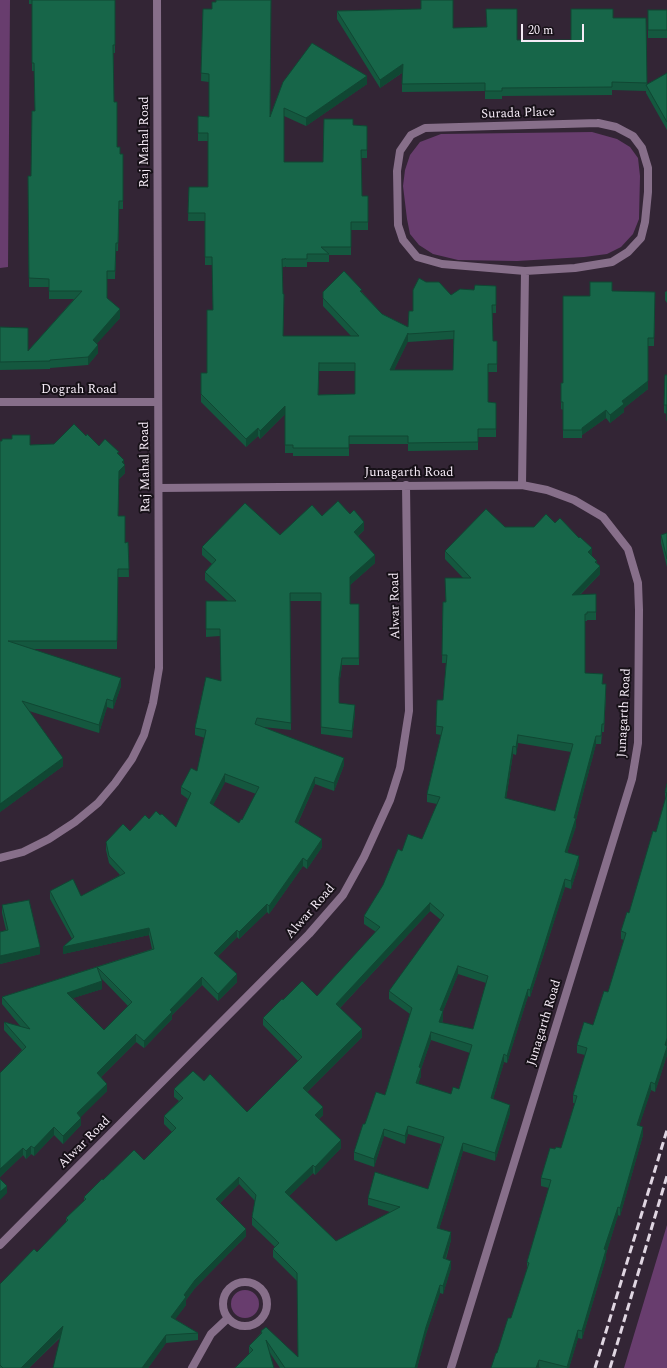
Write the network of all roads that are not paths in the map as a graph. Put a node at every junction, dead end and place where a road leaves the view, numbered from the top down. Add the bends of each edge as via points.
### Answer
1 (157, 0) edge
2 (525, 271) junction
3 (0, 402) edge
4 (158, 402) junction
5 (406, 485) junction
6 (522, 485) junction
7 (159, 488) junction
8 (0, 858) edge
9 (0, 1245) edge
10 (228, 1318) junction
11 (192, 1368) edge
12 (452, 1368) edge

1 - 4 street, Raj Mahal Road
2 - 2 street, Surada Place via 442,264 417,257 403,240 398,225 397,171 400,151 411,135 425,128 598,123 616,127 633,136 642,148 648,168 648,192 641,238 628,252 612,262 575,268
2 - 6 street
3 - 4 street, Dograh Road
4 - 7 street, Raj Mahal Road
5 - 6 street, Junagarth Road
5 - 7 street, Junagarth Road
5 - 9 street, Alwar Road via 409,710 400,768 390,800 364,857 343,895 310,934
6 - 12 street, Junagarth Road via 547,490 574,500 603,517 628,549 638,583 638,743 625,804
7 - 8 street, Raj Mahal Road via 159,668 144,735 132,759 98,803 75,822 42,843 23,852
10 - 10 street via 223,1306 226,1293 231,1288 236,1284 250,1283 261,1290 267,1303 264,1316 259,1321 246,1326 233,1323
10 - 11 street via 211,1334

